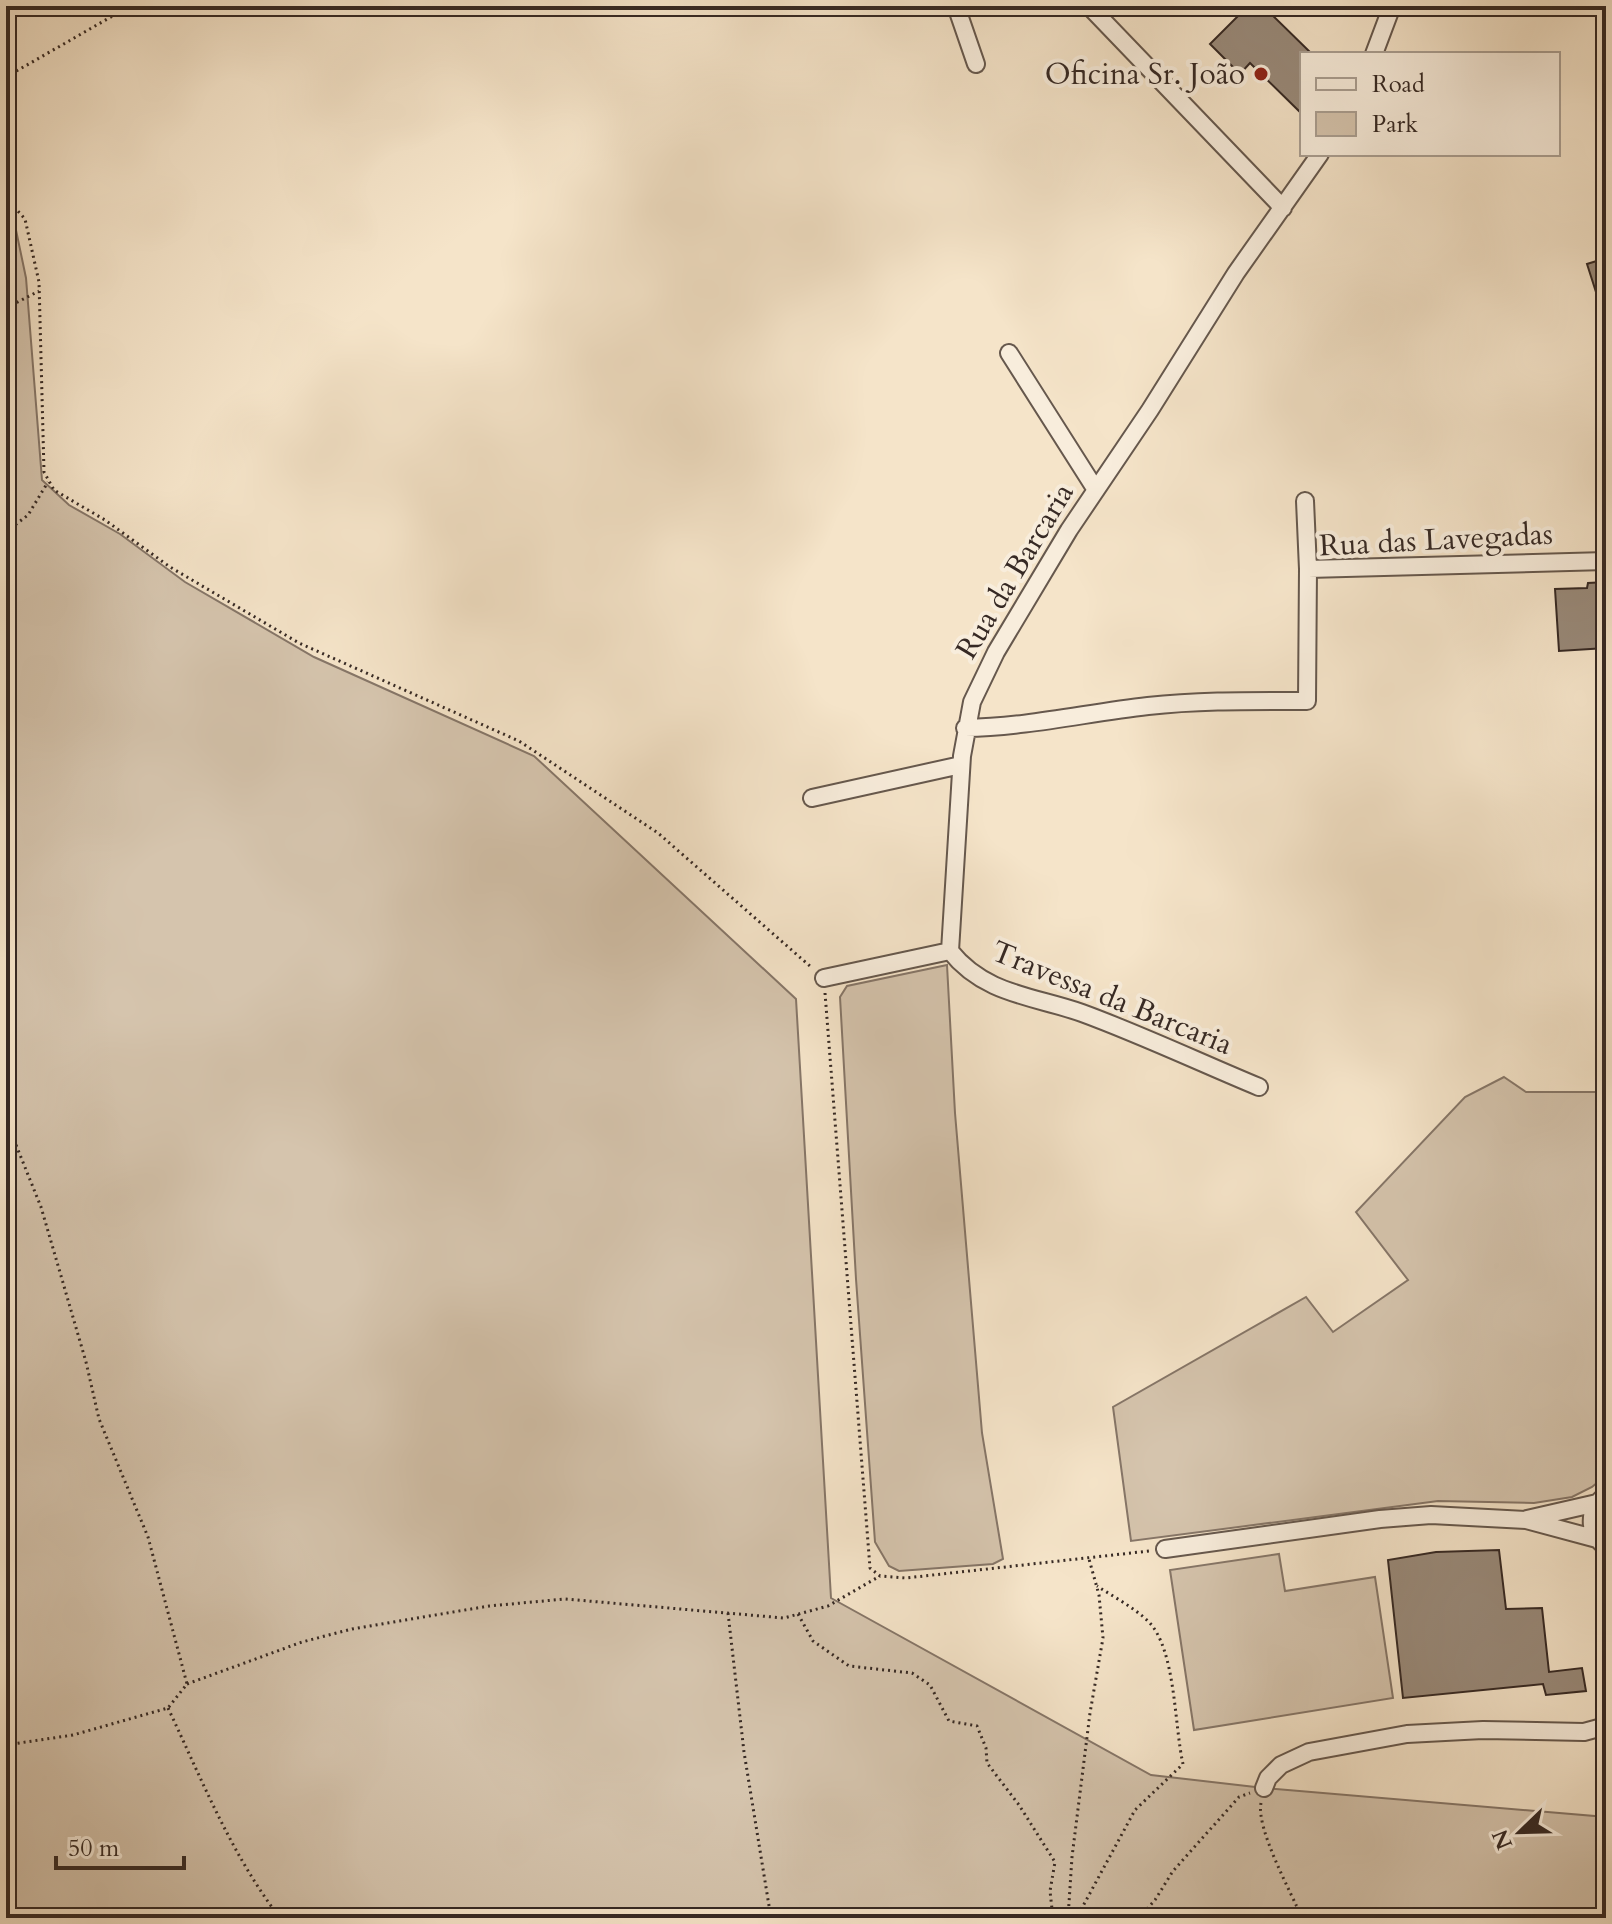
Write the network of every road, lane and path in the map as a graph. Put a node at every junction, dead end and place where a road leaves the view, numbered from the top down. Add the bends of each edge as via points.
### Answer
1 (130, 6) edge
2 (956, 6) edge
3 (1089, 6) edge
4 (1392, 6) edge
5 (1375, 52) edge
6 (976, 64) dead end
7 (6, 77) edge
8 (1319, 156) edge
9 (6, 198) edge
10 (1283, 208) junction
11 (39, 291) junction
12 (6, 308) edge
13 (1009, 353) dead end
14 (48, 482) junction
15 (1096, 490) junction
16 (1305, 501) dead end
17 (6, 532) edge
18 (1606, 561) edge
19 (1308, 569) junction
20 (965, 728) junction
21 (961, 765) junction
22 (812, 798) dead end
23 (950, 951) junction
24 (824, 978) junction
25 (6, 1074) edge
26 (1259, 1087) dead end
27 (1602, 1499) edge
28 (1526, 1520) junction
29 (1604, 1545) edge
30 (1165, 1549) joint
31 (1089, 1559) junction
32 (880, 1576) junction
33 (1097, 1586) junction
34 (728, 1613) junction
35 (798, 1614) junction
36 (187, 1684) junction
37 (168, 1708) junction
38 (1606, 1726) edge
39 (6, 1745) edge
40 (1264, 1788) junction
41 (280, 1918) edge
42 (771, 1918) edge
43 (1053, 1918) edge
44 (1070, 1918) edge
45 (1139, 1918) edge
46 (1302, 1918) edge

1 - 7 path
2 - 6 street
3 - 10 street
4 - 5 street
8 - 10 street, Rua da Barcaria
9 - 11 path via 25,219
10 - 15 street, Rua da Barcaria
11 - 12 path
11 - 14 path
13 - 15 street
14 - 17 path via 28,515
14 - 24 path via 170,567 299,643 519,741 658,833
15 - 20 street, Rua da Barcaria via 996,652
16 - 19 street
18 - 19 street, Rua das Lavegadas
19 - 20 street, Rua das Lavegadas via 1307,701 1148,706 1011,728
20 - 21 street, Rua da Barcaria
21 - 22 street
21 - 23 street, Rua da Barcaria
23 - 24 street
23 - 26 street, Travessa da Barcaria via 962,967 994,987 1081,1013
24 - 32 path via 870,1568
25 - 36 path via 12,1135 41,1207 99,1419 148,1537
27 - 28 street
27 - 29 street via 1591,1521
28 - 29 street
28 - 30 street via 1399,1517
30 - 31 path
31 - 32 path via 921,1577
31 - 33 path
32 - 35 path via 828,1606
33 - 44 path via 1103,1638 1072,1857
33 - 44 path via 1148,1621 1162,1639 1183,1764 1135,1810 1083,1906
34 - 35 path via 784,1618
34 - 36 path via 565,1599 489,1606 352,1629
34 - 42 path
35 - 43 path via 813,1641 849,1666 912,1673 930,1685 949,1721 977,1726 987,1763 1055,1862
36 - 37 path
37 - 39 path via 73,1735
37 - 41 path via 226,1832
38 - 40 street via 1584,1732 1407,1734 1309,1752 1281,1765
40 - 45 path via 1239,1797
40 - 46 path via 1260,1810 1270,1847

